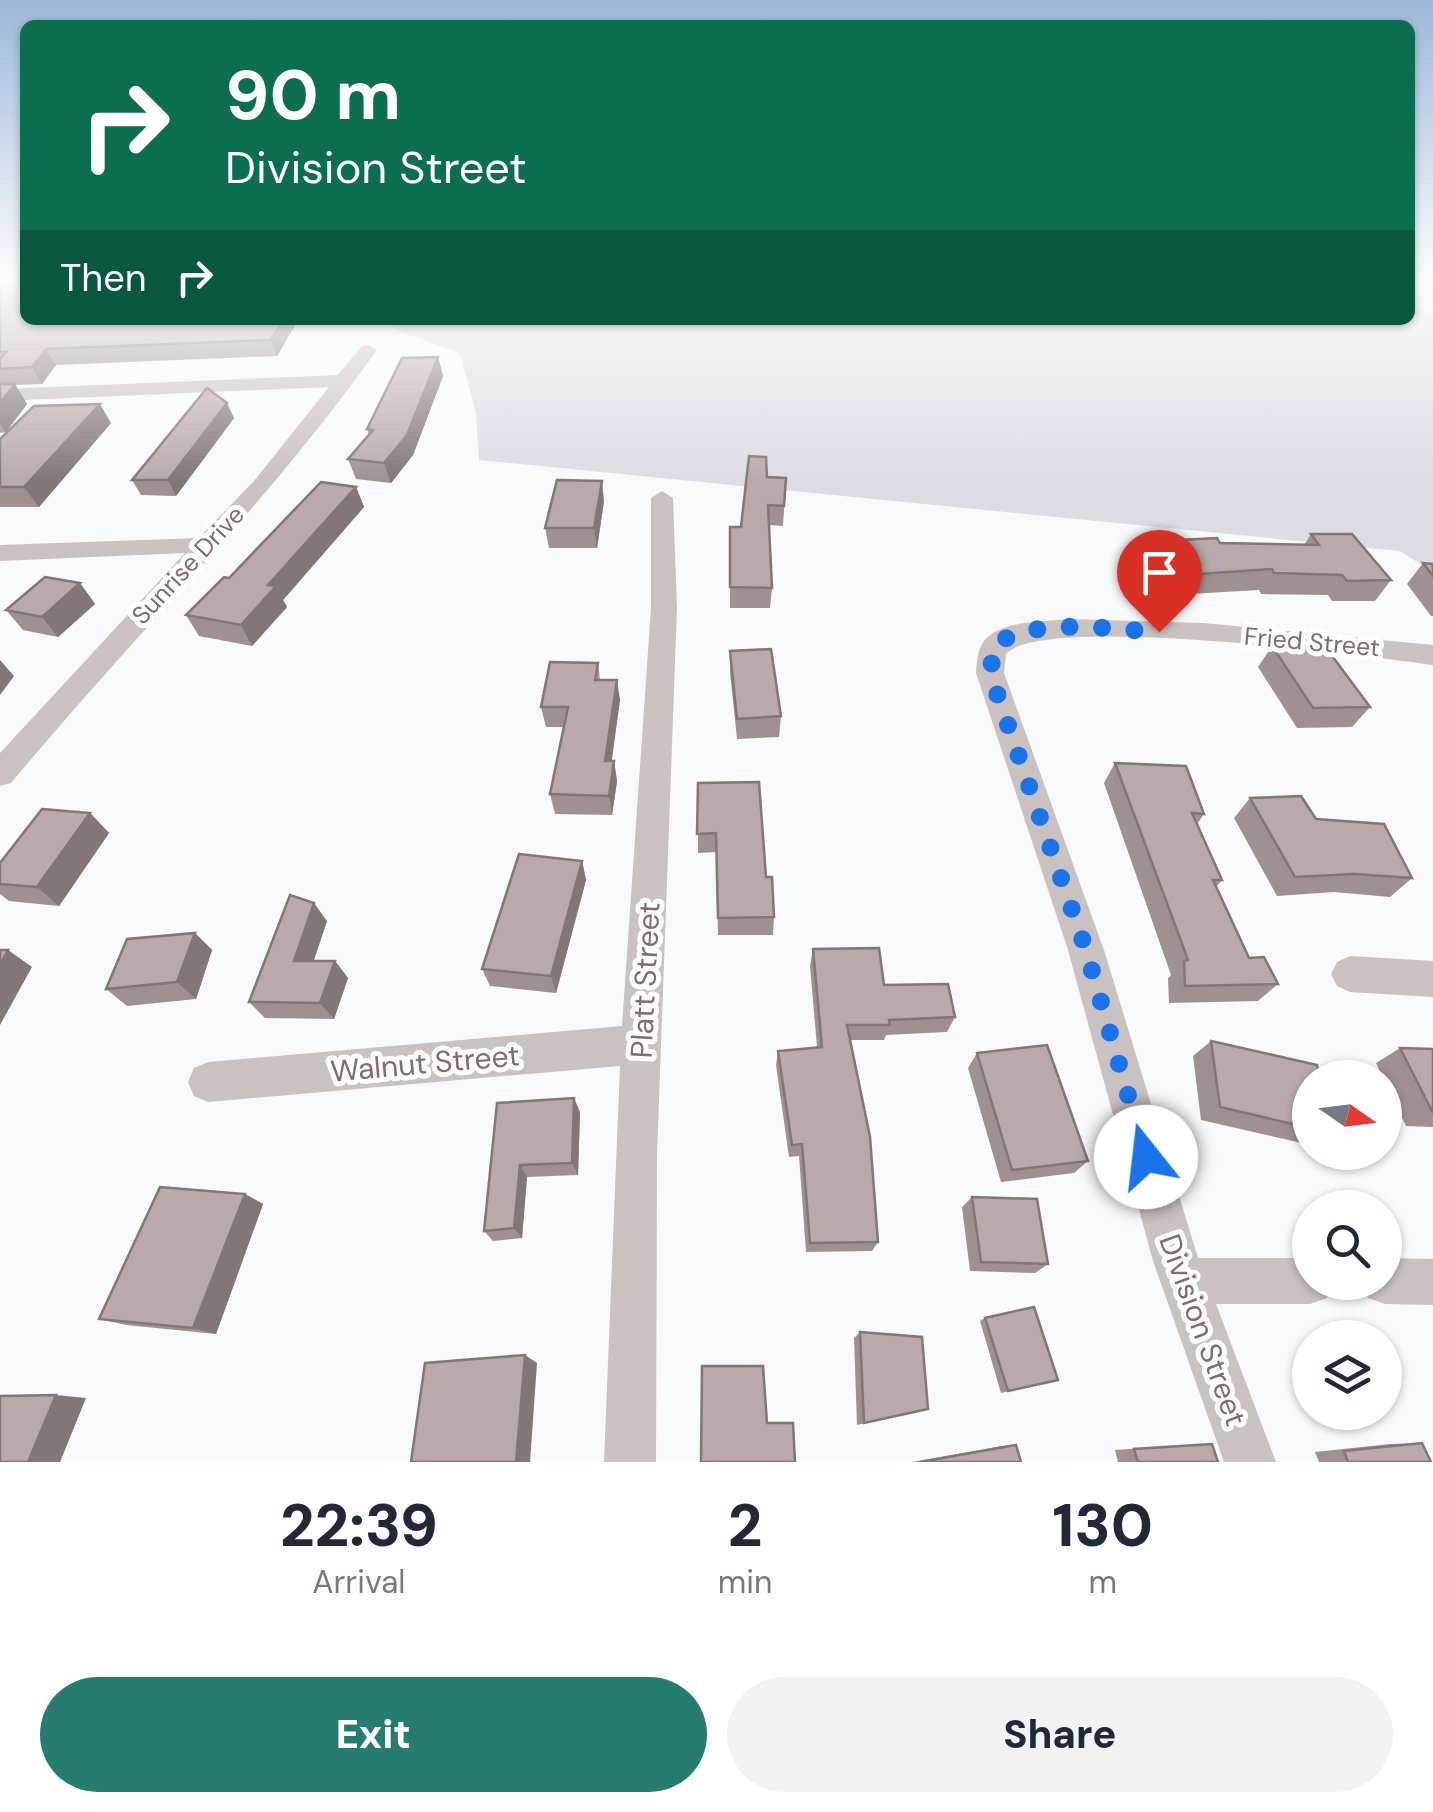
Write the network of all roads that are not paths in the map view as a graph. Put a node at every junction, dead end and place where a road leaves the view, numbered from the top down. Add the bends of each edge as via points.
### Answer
1 (368, 350) dead end
2 (342, 381) junction
3 (0, 395) edge
4 (662, 498) dead end
5 (206, 545) junction
6 (0, 553) edge
7 (1012, 637) joint
8 (1433, 655) edge
9 (0, 774) edge
10 (1350, 974) dead end
11 (1433, 979) edge
12 (642, 1044) junction
13 (208, 1082) dead end
14 (1292, 1280) edge
15 (1186, 1281) junction
16 (1402, 1281) edge
17 (1433, 1282) edge
18 (630, 1462) edge
19 (1250, 1462) edge

1 - 2 street, Sunrise Drive
2 - 3 street
2 - 5 street, Sunrise Drive via 262,486
4 - 12 street, Platt Street via 664,608
5 - 6 street
5 - 9 street, Sunrise Drive
7 - 8 street, Fried Street via 1083,628 1314,638
7 - 15 street, Division Street via 995,644 990,673 1086,950
10 - 11 street
12 - 13 street, Walnut Street
12 - 18 street, Platt Street
14 - 15 street
15 - 19 street, Division Street
16 - 17 street

